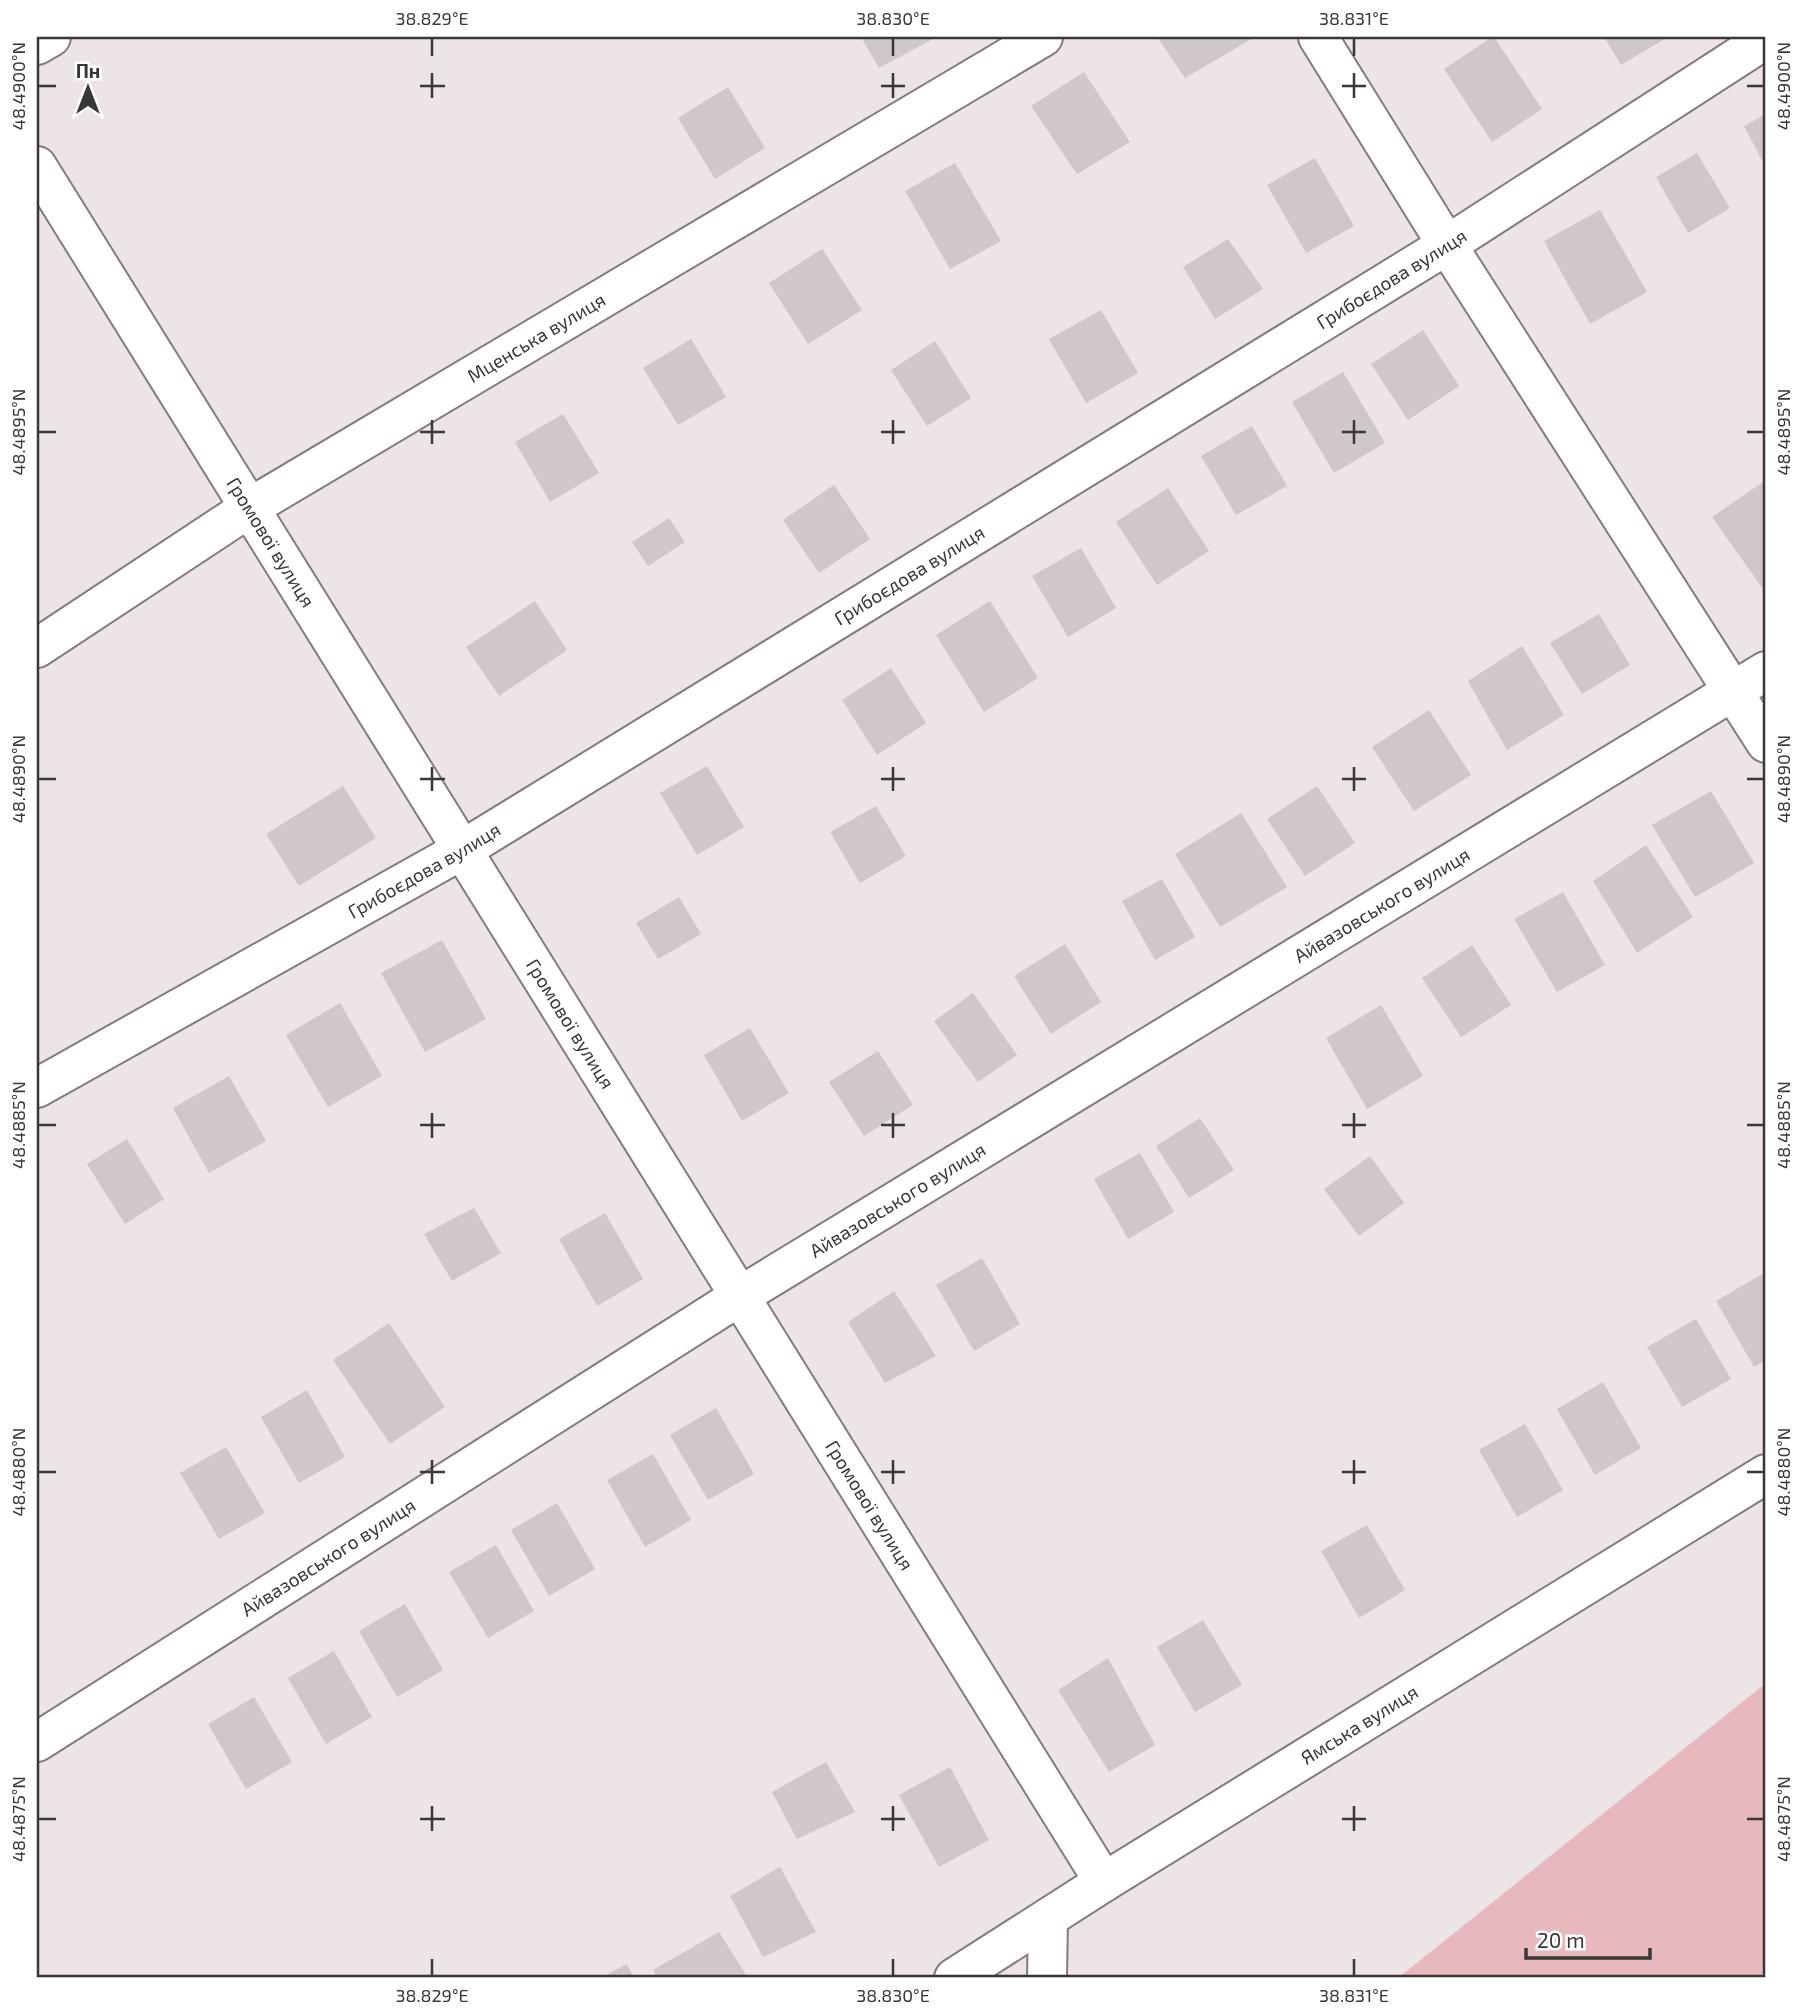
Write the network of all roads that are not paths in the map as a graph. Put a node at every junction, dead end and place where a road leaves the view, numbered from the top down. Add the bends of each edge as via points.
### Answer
1 (51, 37) edge
2 (1043, 37) edge
3 (1318, 37) edge
4 (1766, 40) edge
5 (37, 45) edge
6 (37, 166) edge
7 (1447, 245) junction
8 (249, 508) junction
9 (37, 648) edge
10 (1766, 671) edge
11 (1733, 691) junction
12 (1766, 743) edge
13 (462, 850) junction
14 (37, 1088) edge
15 (740, 1296) junction
16 (1766, 1475) edge
17 (37, 1742) edge
18 (1104, 1882) junction
19 (1048, 1918) junction
20 (954, 1978) edge
21 (1047, 1978) edge

1 - 5 street
2 - 8 street, Мценська вулиця
3 - 7 street
4 - 7 street, Грибоєдова вулиця
6 - 8 street, Громової вулиця
7 - 11 street
7 - 13 street, Грибоєдова вулиця
8 - 9 street, Мценська вулиця
8 - 13 street, Громової вулиця
10 - 11 street, Айвазовського вулиця
11 - 12 street
11 - 15 street, Айвазовського вулиця
13 - 14 street, Грибоєдова вулиця
13 - 15 street, Громової вулиця
15 - 17 street, Айвазовського вулиця
15 - 18 street, Громової вулиця
16 - 18 street, Ямська вулиця
18 - 19 street, Ямська вулиця
19 - 20 street, Ямська вулиця
19 - 21 street

